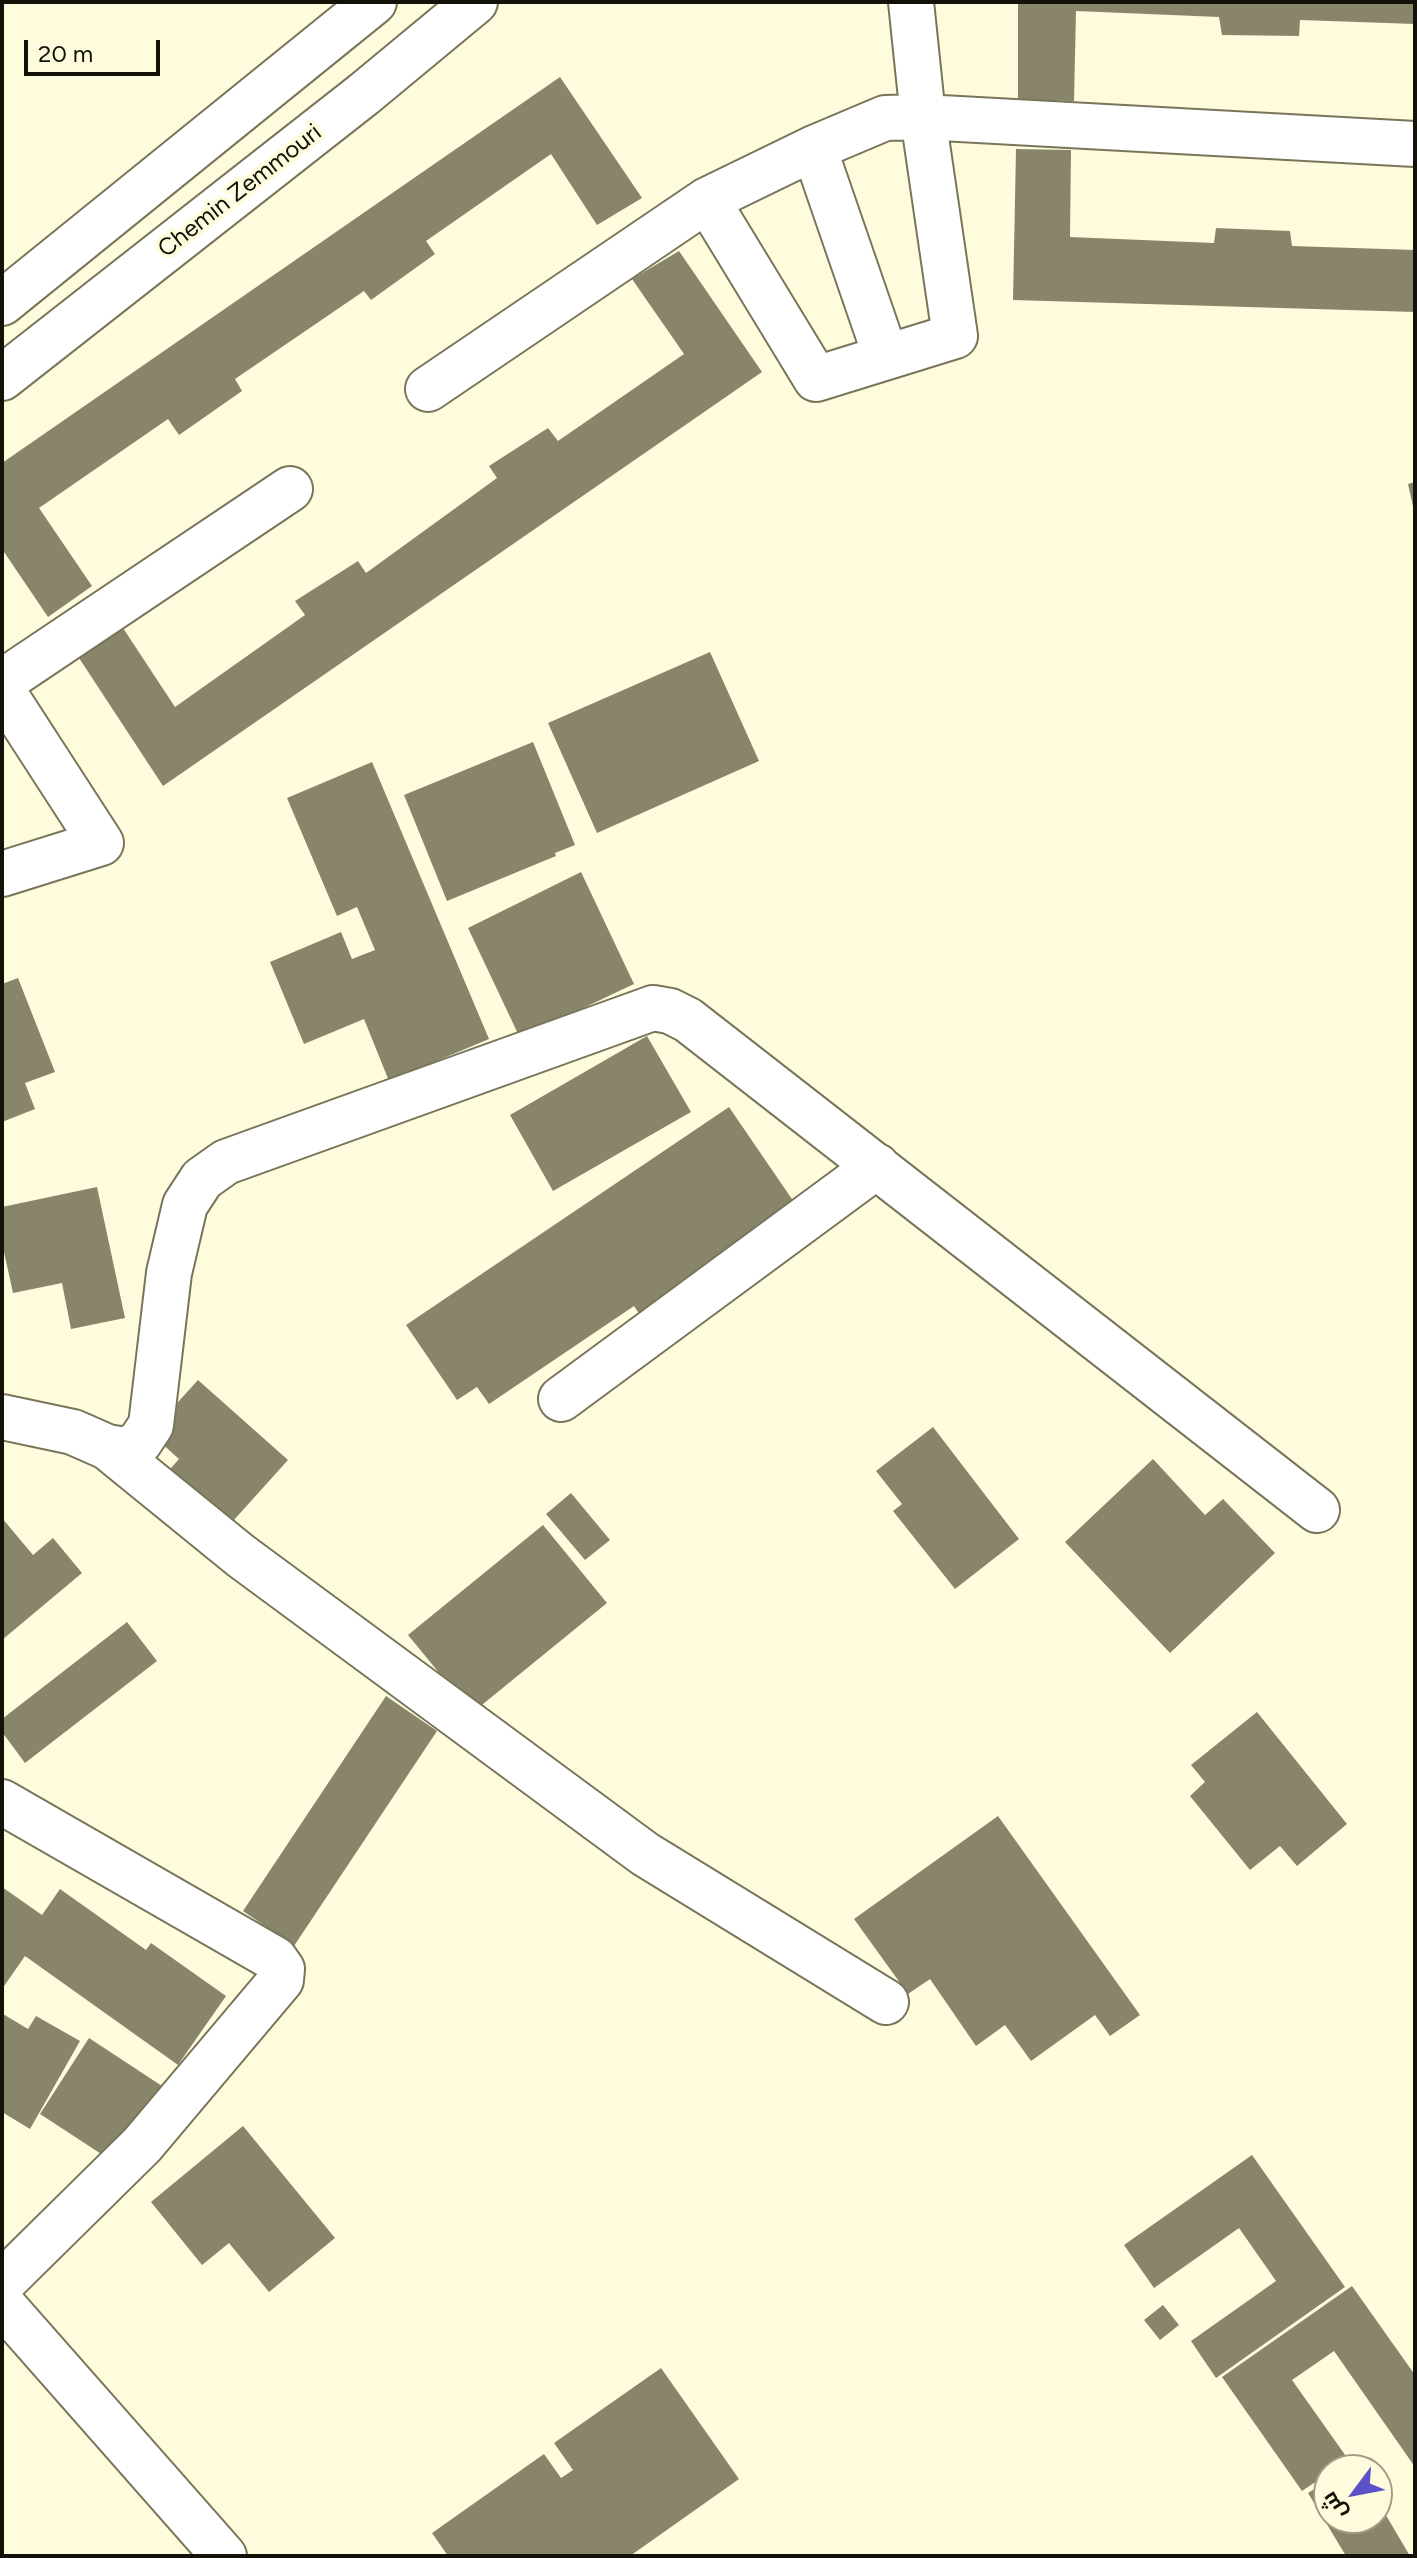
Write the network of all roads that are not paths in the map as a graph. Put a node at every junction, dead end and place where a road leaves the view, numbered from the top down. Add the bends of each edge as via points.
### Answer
1 (374, 2) edge
2 (475, 2) edge
3 (911, 2) edge
4 (923, 117) junction
5 (1415, 144) edge
6 (814, 148) junction
7 (707, 200) junction
8 (2, 303) edge
9 (886, 357) junction
10 (2, 378) edge
11 (428, 389) dead end
12 (290, 489) dead end
13 (2, 682) edge
14 (2, 690) edge
15 (2, 874) edge
16 (877, 1166) junction
17 (561, 1399) dead end
18 (2, 1417) edge
19 (107, 1447) junction
20 (1317, 1510) dead end
21 (2, 1802) edge
22 (886, 2002) dead end
23 (2, 2283) edge
24 (2, 2304) edge
25 (224, 2556) edge

1 - 8 street
2 - 10 street, Chemin Zemmouri
3 - 4 street
4 - 5 street
4 - 6 street via 885,118
4 - 9 street via 955,336
6 - 7 street
6 - 9 street
7 - 9 street via 816,379
7 - 11 street
12 - 13 street
14 - 15 street via 101,843
16 - 17 street
16 - 19 street via 688,1020 653,1008 241,1156 202,1179 185,1205 169,1273 151,1425 139,1443 125,1450
16 - 20 street
18 - 19 street via 73,1432
19 - 22 street via 241,1556 645,1854
21 - 23 street via 275,1959 282,1969 281,1980 142,2145
24 - 25 street

